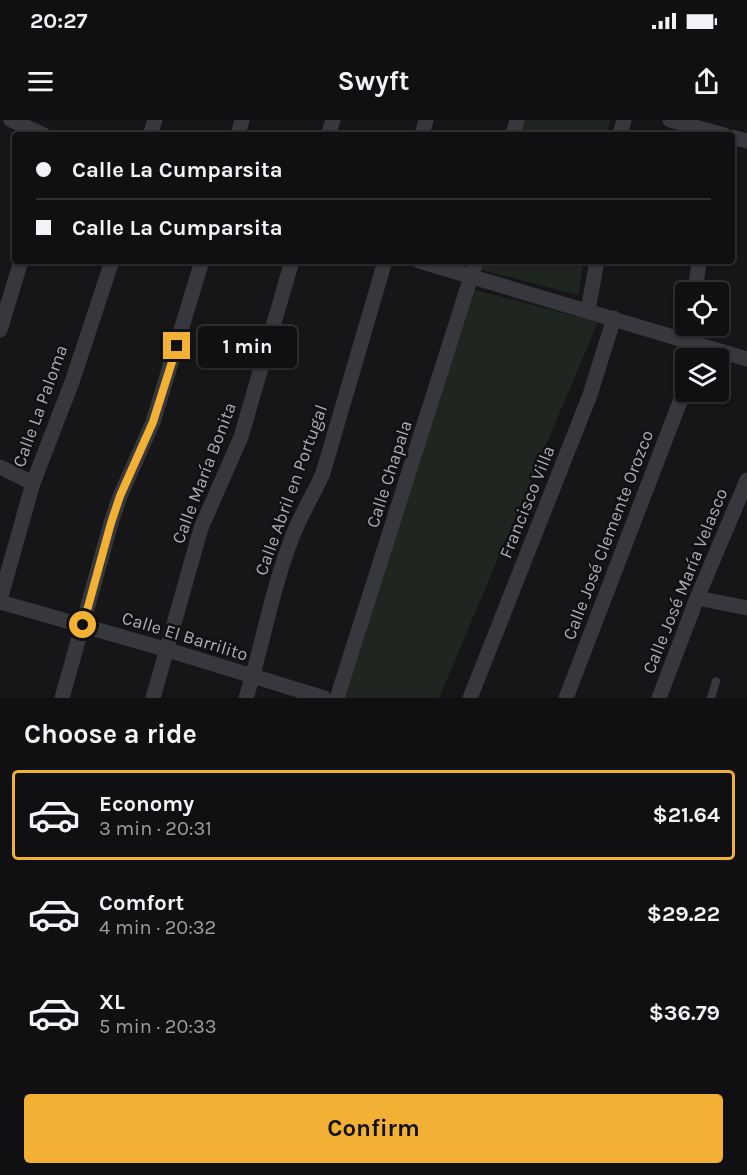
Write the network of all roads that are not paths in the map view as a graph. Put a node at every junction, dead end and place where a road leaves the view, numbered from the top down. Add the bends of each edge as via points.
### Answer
1 (10, 120) edge
2 (670, 120) edge
3 (37, 132) edge
4 (723, 132) edge
5 (20, 264) edge
6 (111, 264) edge
7 (201, 264) edge
8 (291, 264) edge
9 (384, 264) edge
10 (443, 264) edge
11 (596, 264) edge
12 (699, 264) edge
13 (474, 268) edge
14 (696, 282) edge
15 (588, 310) junction
16 (614, 318) junction
17 (0, 330) edge
18 (694, 336) edge
19 (694, 342) junction
20 (693, 348) edge
21 (747, 359) edge
22 (680, 402) edge
23 (0, 467) edge
24 (747, 480) edge
25 (33, 483) junction
26 (743, 501) edge
27 (697, 598) junction
28 (0, 601) edge
29 (747, 608) edge
30 (83, 625) junction
31 (168, 650) junction
32 (253, 676) junction
33 (716, 681) dead end
34 (62, 698) edge
35 (153, 698) edge
36 (246, 698) edge
37 (324, 698) edge
38 (337, 698) edge
39 (470, 698) edge
40 (567, 698) edge
41 (658, 698) edge
42 (711, 698) edge

1 - 3 street
2 - 4 street
5 - 17 street
6 - 25 street, Calle La Paloma
7 - 30 street via 153,422 111,523
8 - 31 street, Calle María Bonita via 242,437 201,528
9 - 32 street, Calle Abril en Portugal via 323,473 282,566
10 - 13 street
11 - 15 street
12 - 14 street
13 - 15 street
13 - 38 street, Calle Chapala
15 - 16 street
16 - 19 street
16 - 39 street, Francisco Villa via 590,395
18 - 19 street
19 - 20 street
19 - 21 street
22 - 40 street, Calle José Clemente Orozco
23 - 25 street
24 - 26 street, Calle José María Velasco
25 - 28 street, Calle La Paloma
26 - 27 street, Calle José María Velasco
27 - 29 street
27 - 41 street, Calle José María Velasco
28 - 30 street, Calle El Barrilito
30 - 31 street, Calle El Barrilito
30 - 34 street
31 - 32 street, Calle El Barrilito
31 - 35 street, Calle María Bonita
32 - 36 street, Calle Abril en Portugal
32 - 37 street, Calle El Barrilito
33 - 42 lane

